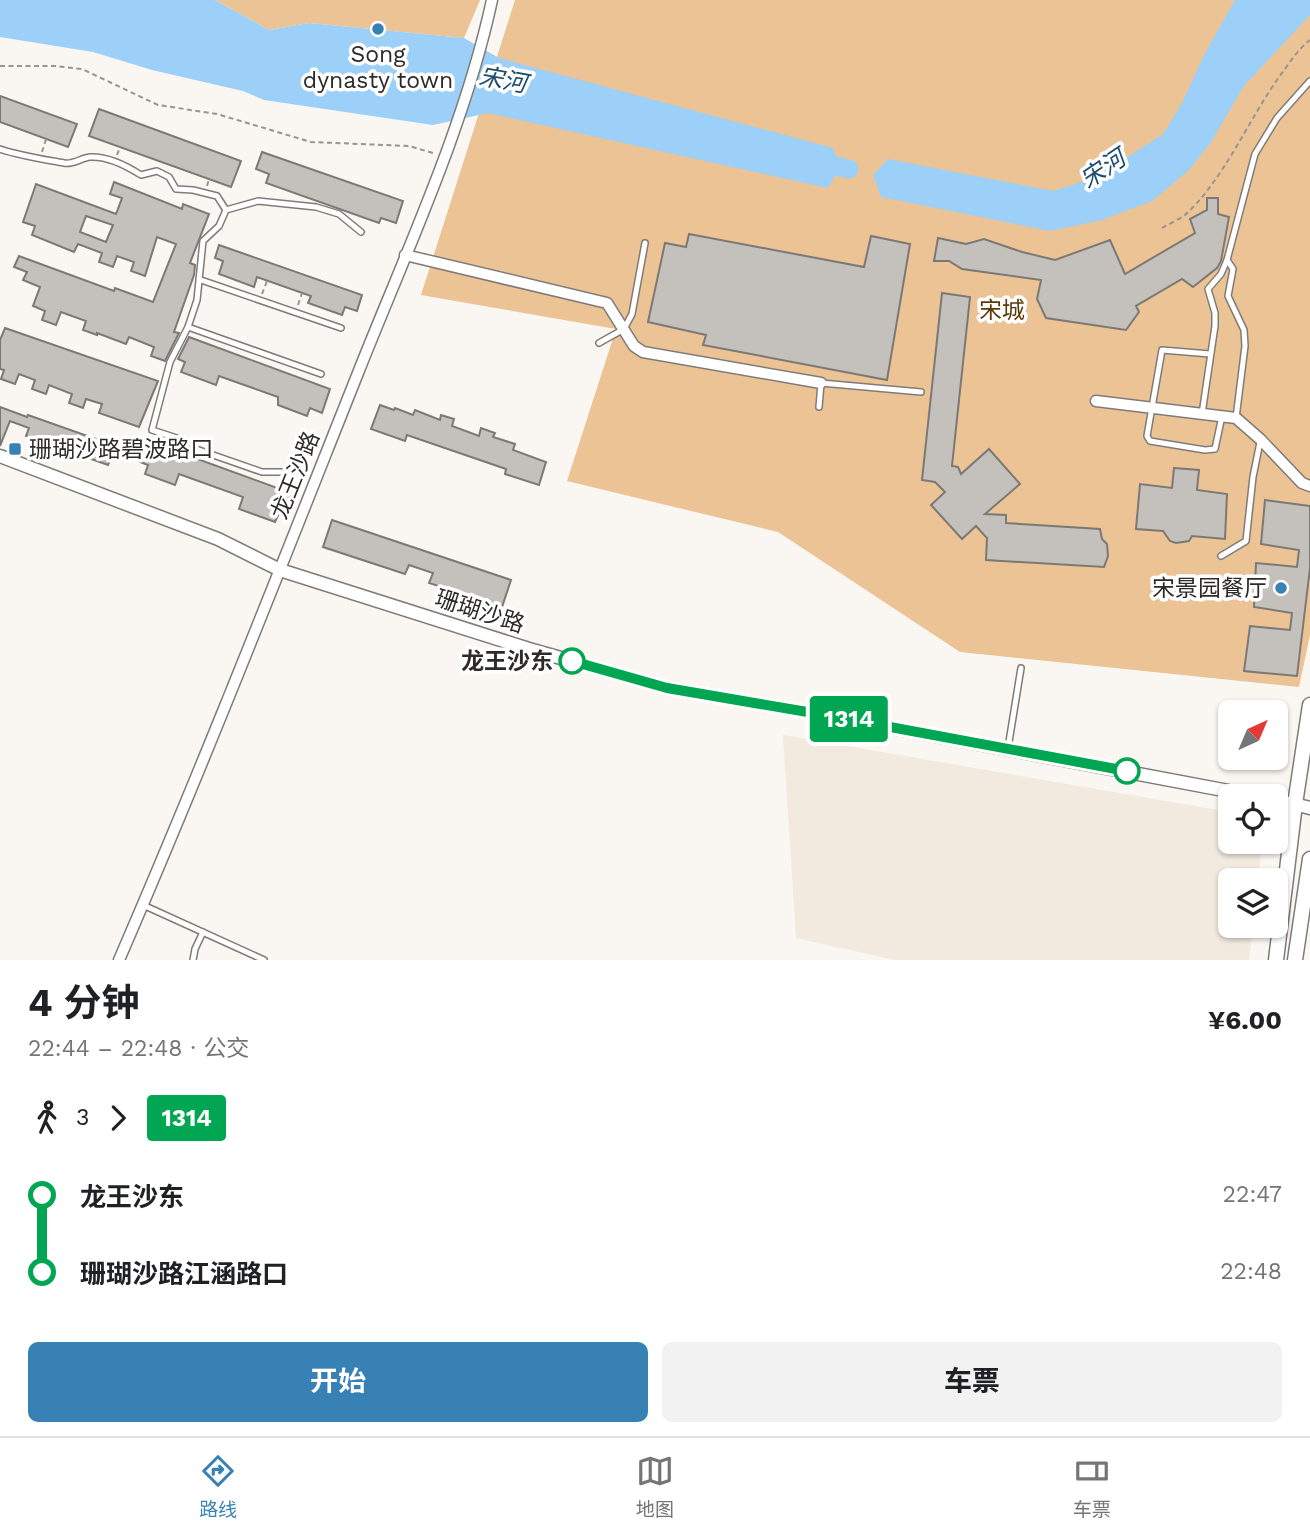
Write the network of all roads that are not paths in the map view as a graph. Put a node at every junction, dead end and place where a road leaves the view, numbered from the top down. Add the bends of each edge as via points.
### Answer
1 (492, 0) edge
2 (1310, 81) edge
3 (0, 149) edge
4 (226, 210) junction
5 (361, 232) dead end
6 (645, 243) dead end
7 (405, 256) junction
8 (1227, 260) junction
9 (201, 280) junction
10 (188, 327) junction
11 (341, 328) dead end
12 (624, 329) junction
13 (600, 343) dead end
14 (1210, 354) junction
15 (321, 374) dead end
16 (821, 383) junction
17 (921, 392) dead end
18 (1096, 401) dead end
19 (819, 407) dead end
20 (1153, 408) junction
21 (1202, 414) junction
22 (1222, 416) junction
23 (1236, 418) junction
24 (1260, 439) junction
25 (0, 456) edge
26 (282, 472) dead end
27 (1310, 486) edge
28 (1221, 556) dead end
29 (280, 570) junction
30 (1021, 668) dead end
31 (1310, 705) edge
32 (1007, 749) junction
33 (1218, 789) edge
34 (1288, 803) edge
35 (1295, 804) junction
36 (1310, 808) edge
37 (1310, 859) edge
38 (143, 905) junction
39 (203, 932) junction
40 (119, 960) edge
41 (193, 960) edge
42 (264, 960) edge
43 (1276, 960) edge
44 (1295, 960) edge

1 - 7 street, 龙王沙路 via 454,131
2 - 8 lane via 1277,118 1255,153
3 - 4 lane via 66,164 89,157 127,166 141,176 157,171 169,177 176,189 217,196
4 - 5 lane via 258,201 316,207 339,214
4 - 9 lane via 219,226 203,241
6 - 12 lane via 632,314
7 - 12 street via 607,303
7 - 29 street, 龙王沙路
8 - 14 lane via 1208,289 1215,313
8 - 23 lane via 1233,269 1228,296 1244,330 1245,346
9 - 10 lane
9 - 11 lane
10 - 15 lane
10 - 26 lane via 170,362 152,430 192,443 209,455 262,472
12 - 13 lane
12 - 16 street via 643,352
14 - 20 lane via 1162,350
14 - 21 lane
16 - 17 lane
16 - 19 lane
18 - 20 street
20 - 21 street
20 - 22 lane via 1150,441 1206,450 1215,449
21 - 22 street
22 - 23 street
23 - 24 street
24 - 27 street
24 - 28 lane via 1246,541
25 - 29 street, 珊瑚沙路 via 218,540
29 - 32 street, 珊瑚沙路 via 667,688
29 - 38 street, 龙王沙路
30 - 32 lane
31 - 35 main road
32 - 33 street, 珊瑚沙路
34 - 35 street
35 - 36 street
35 - 43 main road
37 - 44 main road
38 - 39 lane
38 - 40 street, 龙王沙路
39 - 41 lane
39 - 42 lane

